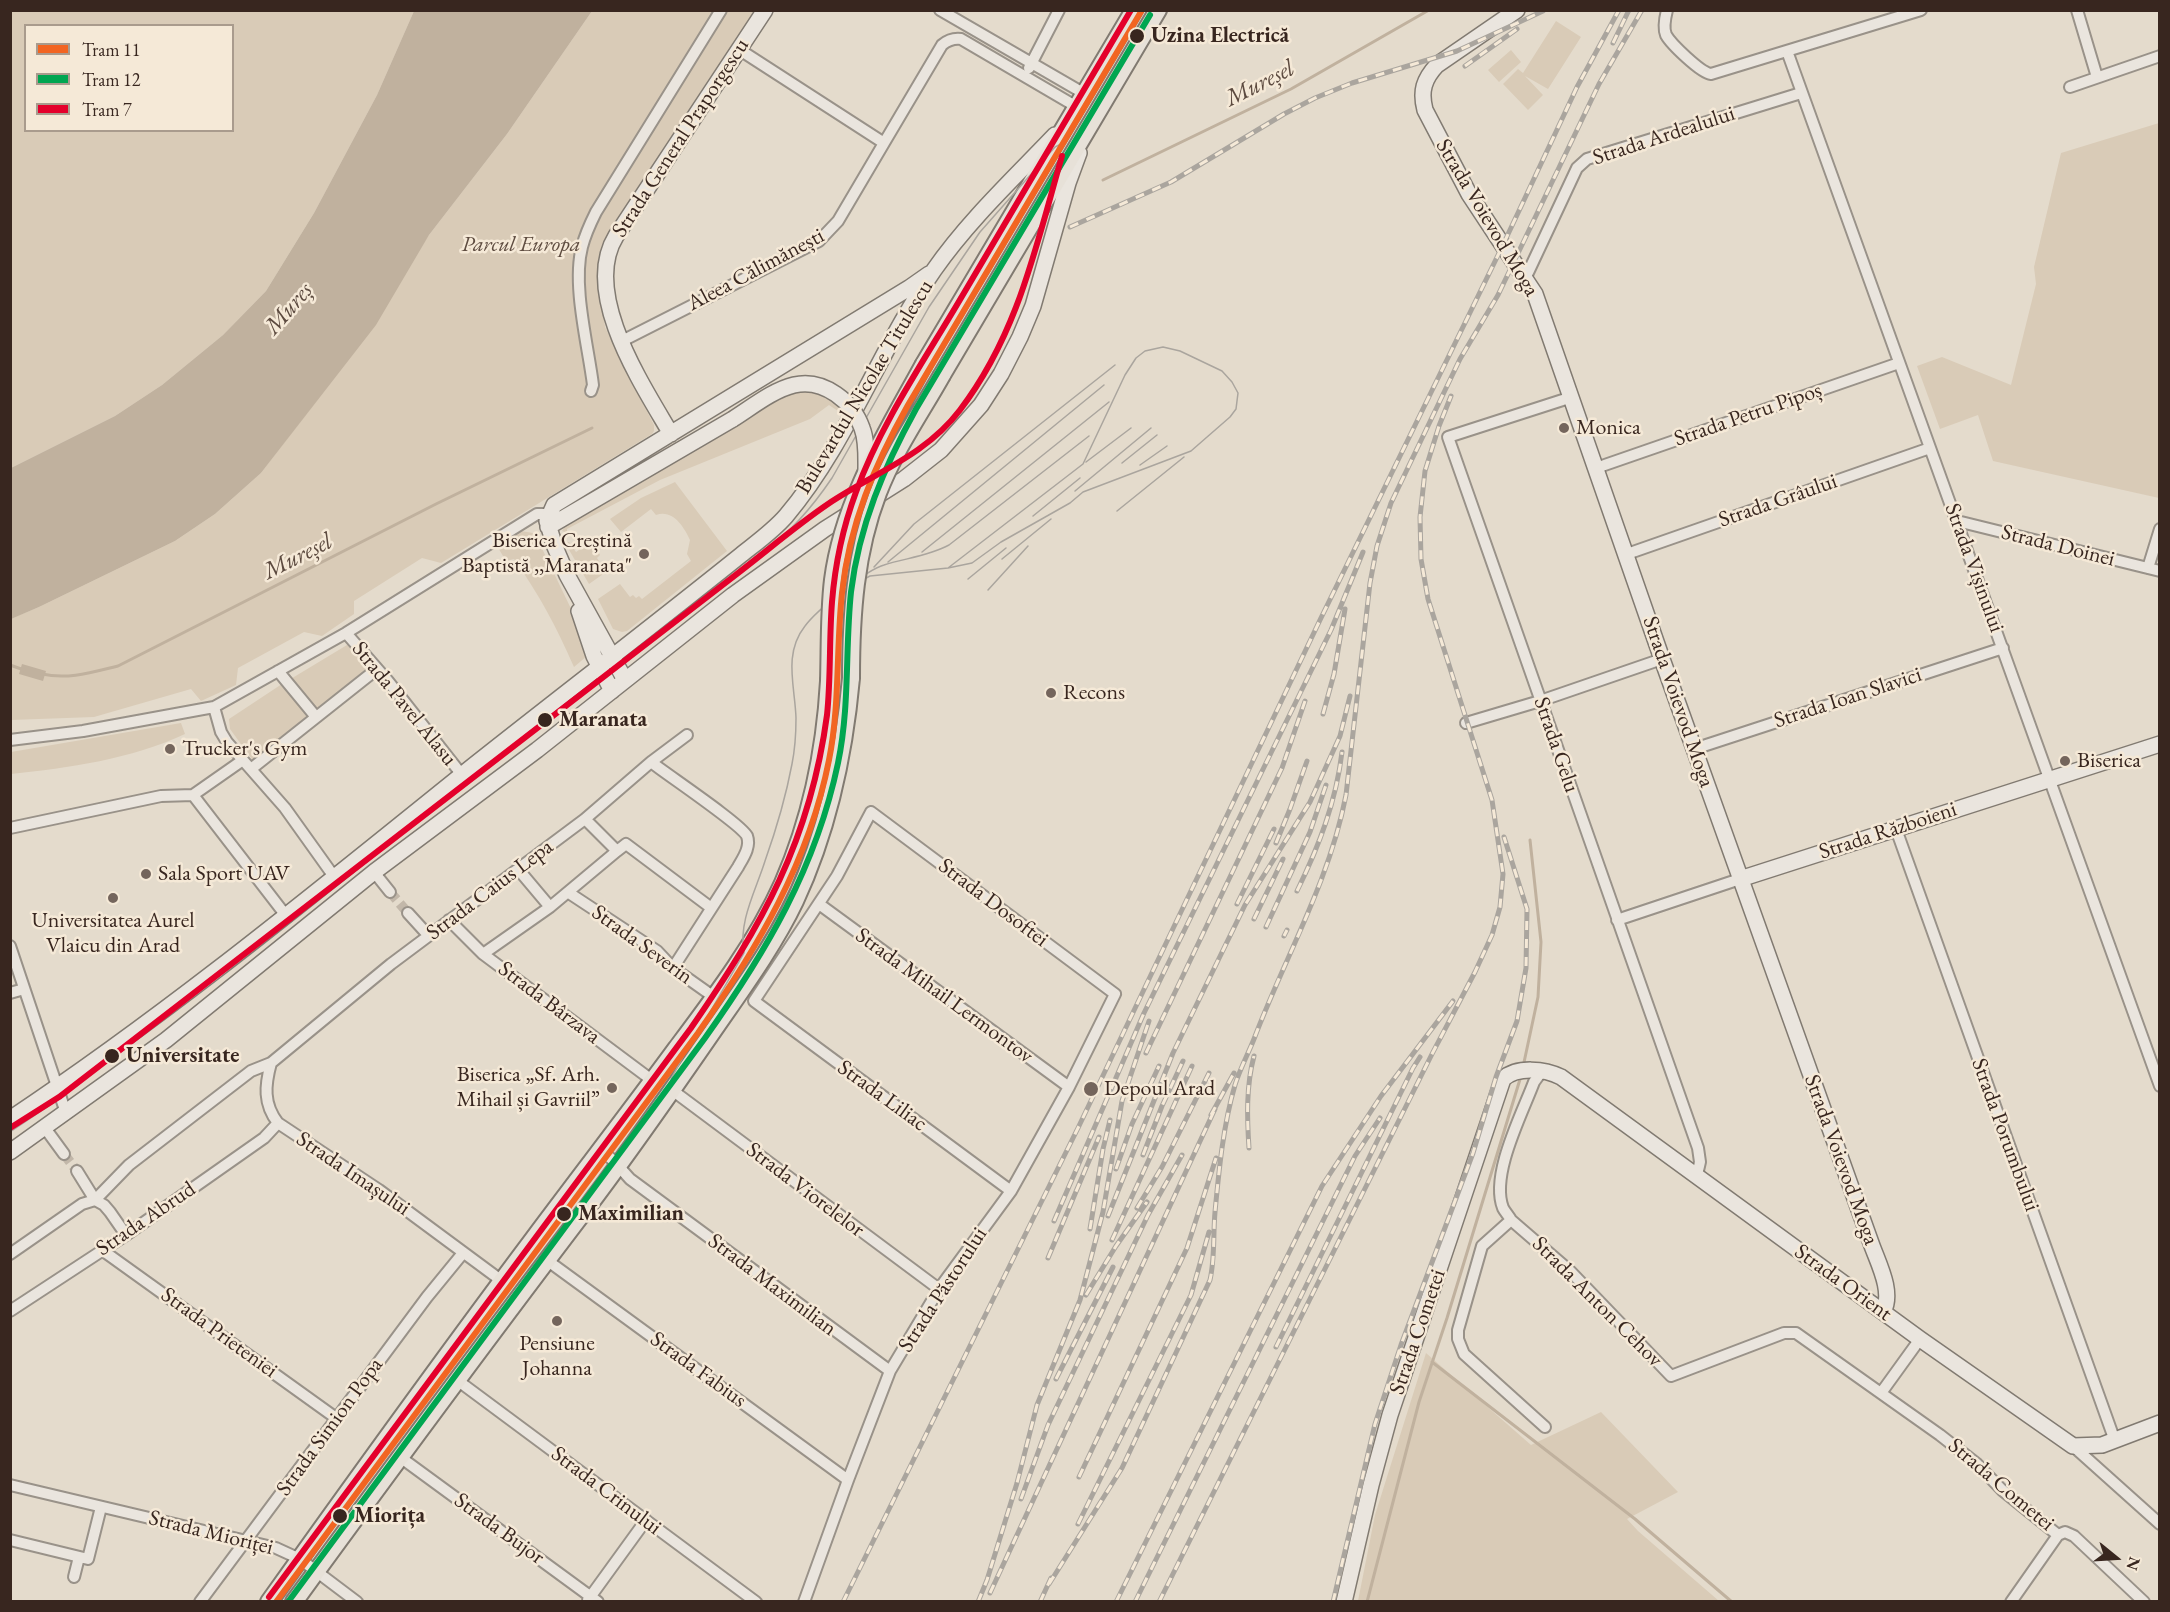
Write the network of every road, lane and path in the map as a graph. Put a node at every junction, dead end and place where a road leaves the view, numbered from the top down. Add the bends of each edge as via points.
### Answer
1 (721, 10) edge
2 (765, 10) edge
3 (940, 10) edge
4 (1059, 10) edge
5 (1134, 10) edge
6 (1158, 10) edge
7 (1517, 10) edge
8 (1667, 10) edge
9 (1921, 10) edge
10 (2077, 10) edge
11 (740, 50) junction
12 (1786, 51) junction
13 (2160, 56) edge
14 (1031, 63) junction
15 (1025, 76) junction
16 (2097, 77) junction
17 (2070, 87) dead end
18 (1800, 93) junction
19 (1078, 106) junction
20 (1089, 127) junction
21 (884, 143) junction
22 (934, 270) junction
23 (1525, 279) junction
24 (622, 341) junction
25 (1899, 363) junction
26 (591, 392) dead end
27 (1572, 397) junction
28 (671, 434) junction
29 (1930, 448) junction
30 (1596, 468) junction
31 (867, 470) junction
32 (548, 520) junction
33 (1957, 521) junction
34 (2160, 529) edge
35 (1627, 554) junction
36 (2148, 568) junction
37 (2160, 571) edge
38 (567, 575) junction
39 (346, 633) junction
40 (2003, 648) junction
41 (612, 657) junction
42 (1662, 659) junction
43 (598, 668) junction
44 (377, 669) junction
45 (278, 671) junction
46 (625, 680) junction
47 (612, 691) junction
48 (1540, 701) junction
49 (214, 706) junction
50 (316, 717) junction
51 (1466, 723) dead end
52 (687, 735) dead end
53 (10, 740) edge
54 (2160, 744) edge
55 (1694, 749) junction
56 (243, 760) junction
57 (651, 762) junction
58 (251, 769) junction
59 (462, 775) junction
60 (2050, 780) junction
61 (193, 795) junction
62 (585, 819) junction
63 (10, 828) edge
64 (1896, 829) junction
65 (615, 850) junction
66 (519, 869) junction
67 (374, 872) junction
68 (335, 878) junction
69 (1740, 879) junction
70 (390, 892) tunnel mouth
71 (569, 893) junction
72 (819, 904) junction
73 (550, 907) junction
74 (710, 908) junction
75 (408, 913) tunnel mouth
76 (286, 916) junction
77 (449, 920) junction
78 (1617, 920) junction
79 (428, 935) junction
80 (10, 946) edge
81 (483, 954) junction
82 (673, 968) junction
83 (24, 989) junction
84 (10, 993) edge
85 (1115, 994) joint
86 (714, 997) junction
87 (271, 1063) junction
88 (1538, 1071) junction
89 (1513, 1072) joint
90 (653, 1081) junction
91 (2160, 1086) edge
92 (59, 1087) junction
93 (1069, 1087) junction
94 (672, 1090) junction
95 (66, 1113) junction
96 (10, 1119) edge
97 (278, 1123) junction
98 (45, 1128) junction
99 (601, 1151) junction
100 (10, 1152) edge
101 (64, 1154) tunnel mouth
102 (619, 1166) junction
103 (77, 1171) tunnel mouth
104 (1697, 1175) junction
105 (1011, 1191) junction
106 (95, 1200) junction
107 (1511, 1220) junction
108 (126, 1235) junction
109 (102, 1250) junction
110 (463, 1253) junction
111 (10, 1254) edge
112 (548, 1261) junction
113 (502, 1281) junction
114 (939, 1289) junction
115 (10, 1311) edge
116 (1883, 1312) junction
117 (1920, 1339) junction
118 (890, 1371) junction
119 (457, 1380) junction
120 (1881, 1393) junction
121 (336, 1418) junction
122 (2160, 1423) edge
123 (1545, 1427) dead end
124 (2115, 1441) junction
125 (2073, 1446) junction
126 (399, 1457) junction
127 (848, 1480) junction
128 (10, 1485) edge
129 (101, 1507) junction
130 (646, 1520) junction
131 (2160, 1524) edge
132 (2058, 1535) junction
133 (10, 1540) edge
134 (247, 1540) junction
135 (83, 1558) junction
136 (300, 1559) junction
137 (316, 1571) junction
138 (74, 1577) dead end
139 (592, 1600) edge
140 (200, 1602) edge
141 (269, 1602) edge
142 (294, 1602) edge
143 (357, 1602) edge
144 (756, 1602) edge
145 (804, 1602) edge
146 (1344, 1602) edge
147 (2011, 1602) edge
148 (2144, 1602) edge

1 - 26 street via 586,234 580,256 579,286
2 - 11 street, Strada General Praporgescu
3 - 14 street
4 - 14 street
5 - 19 main road
6 - 20 main road
7 - 23 street, Strada Voievod Moga via 1433,70 1425,81 1422,101 1469,194
8 - 12 street, Strada Ardealului via 1664,26 1668,37 1707,74
9 - 12 street, Strada Ardealului
10 - 16 street
11 - 21 street
11 - 24 street, Strada General Praporgescu via 609,247 605,273 609,308
12 - 18 street, Strada Vișinului
13 - 16 street
14 - 15 street
14 - 19 street
15 - 19 street
15 - 21 street, Aleea Călimănești via 961,39 947,41
16 - 17 street
18 - 23 street, Strada Ardealului via 1587,159 1577,168
18 - 25 street, Strada Vișinului
19 - 20 street, Bulevardul Nicolae Titulescu via 1092,108
19 - 22 street, Bulevardul Nicolae Titulescu
19 - 31 main road, bridge via 924,364
20 - 46 street, Bulevardul Nicolae Titulescu via 1026,323 1001,374 969,421 904,479 771,567
20 - 94 main road, bridge via 898,451 879,490 869,517 854,594 843,745 815,851 794,902 762,960
21 - 24 street, Aleea Călimănești via 838,221 819,241
22 - 28 street
22 - 41 street, Bulevardul Nicolae Titulescu via 830,451 784,518
23 - 27 street, Strada Voievod Moga via 1535,294
24 - 28 street, Strada General Praporgescu
25 - 29 street, Strada Vișinului
25 - 30 street, Strada Petru Pipoș
27 - 30 street, Strada Voievod Moga
27 - 48 street, Strada Gelu via 1448,437
28 - 32 street via 554,505
29 - 33 street, Strada Vișinului
29 - 35 street, Strada Grâului
30 - 35 street, Strada Voievod Moga
31 - 32 street, bridge via 864,435 846,402 826,389 803,384 786,387
31 - 86 main road, bridge via 845,525 834,571 829,681 816,785 782,885
32 - 38 street
32 - 39 street via 537,514
33 - 36 street, Strada Doinei
33 - 40 street, Strada Vișinului
34 - 36 street
35 - 42 street, Strada Voievod Moga
36 - 37 street, Strada Doinei
38 - 41 street
38 - 43 street
39 - 44 street, Strada Pavel Alasu
39 - 45 street
40 - 55 street, Strada Ioan Slavici
40 - 60 street, Strada Vișinului
41 - 43 street, Bulevardul Nicolae Titulescu
41 - 46 street
42 - 48 street
42 - 55 street, Strada Voievod Moga
43 - 47 street
43 - 59 street, Bulevardul Nicolae Titulescu
44 - 50 street
44 - 59 street, Strada Pavel Alasu
45 - 49 street
45 - 50 street
46 - 47 street, Bulevardul Nicolae Titulescu
47 - 67 street, Bulevardul Nicolae Titulescu
48 - 51 street
48 - 78 street, Strada Gelu
49 - 53 street
49 - 56 street via 221,732
50 - 58 street
52 - 57 street, Strada Caius Lepa
54 - 60 street, Strada Războieni
55 - 69 street, Strada Voievod Moga
56 - 58 street
56 - 61 street
57 - 62 street, Strada Caius Lepa
57 - 74 street via 746,835 746,852
58 - 68 street via 285,808
59 - 68 street, Bulevardul Nicolae Titulescu
60 - 64 street, Strada Războieni
60 - 91 street, Strada Vișinului
61 - 63 street via 161,796
61 - 76 street
62 - 65 street
62 - 66 street, Strada Caius Lepa
64 - 69 street, Strada Războieni
64 - 124 street, Strada Porumbului
65 - 71 street, Strada Severin
65 - 74 street via 626,844
66 - 73 street
66 - 77 street, Strada Caius Lepa
67 - 70 street
67 - 95 street, Bulevardul Nicolae Titulescu via 166,1040
68 - 76 street, Bulevardul Nicolae Titulescu
69 - 78 street, Strada Războieni
69 - 116 street, Strada Voievod Moga via 1871,1243 1887,1294
71 - 73 street, Strada Severin
71 - 82 street, Strada Severin via 657,951
72 - 85 street, Strada Dosoftei via 871,812
72 - 93 street, Strada Mihail Lermontov
72 - 105 street, Strada Liliac via 754,1001
73 - 81 street, Strada Severin
74 - 82 street
75 - 79 street
76 - 92 street, Bulevardul Nicolae Titulescu
77 - 79 street, Strada Caius Lepa
77 - 81 street, Strada Bârzava
78 - 104 street, Strada Gelu via 1698,1148
79 - 87 street, Strada Caius Lepa
80 - 83 street
81 - 90 street, Strada Bârzava
82 - 86 street, Strada Severin
83 - 84 street
83 - 92 street
85 - 93 street, Strada Păstorului
86 - 90 main road
87 - 97 street, Strada Imașului via 266,1094 268,1109
87 - 106 street via 251,1071 129,1165
88 - 89 street, Strada Orient
88 - 104 street, Strada Orient via 1561,1077
88 - 107 street via 1504,1162 1503,1206
89 - 146 street, Strada Cometei via 1503,1079 1404,1371
90 - 99 main road
92 - 95 street
92 - 96 street, Bulevardul Nicolae Titulescu
93 - 105 street, Strada Păstorului
94 - 102 main road
94 - 114 street, Strada Viorelelor
95 - 98 street, Bulevardul Nicolae Titulescu
97 - 108 street, Strada Abrud via 264,1138
97 - 110 street, Strada Imașului via 380,1190
98 - 100 street, Bulevardul Nicolae Titulescu
98 - 101 street
99 - 102 street, Strada Maximilian
99 - 113 main road
102 - 112 main road
102 - 118 street, Strada Maximilian via 630,1179
103 - 106 street
104 - 116 street, Strada Orient
105 - 114 street, Strada Păstorului
106 - 108 street via 104,1205
106 - 111 street via 82,1204
107 - 120 street, Strada Anton Cehov via 1570,1271 1671,1376 1790,1332 1802,1336
107 - 123 street via 1482,1246 1458,1339 1464,1354
108 - 109 street, Strada Abrud
109 - 115 street, Strada Abrud
109 - 121 street, Strada Prieteniei
110 - 113 street, Strada Imașului
110 - 121 street, Strada Simion Popa
112 - 119 main road
112 - 127 street, Strada Fabius
113 - 136 main road
114 - 118 street, Strada Păstorului
116 - 117 street, Strada Orient
117 - 120 street
117 - 125 street, Strada Orient
118 - 127 street, Strada Păstorului
119 - 126 main road
119 - 130 street, Strada Crinului
120 - 132 street, Strada Cometei via 1977,1464 2002,1490
121 - 134 street, Strada Simion Popa
122 - 124 street
124 - 125 street
125 - 131 street, Strada Orient
126 - 137 main road
126 - 139 street, Strada Bujor
127 - 145 street, Strada Păstorului
128 - 129 street, Strada Mioriței
129 - 134 street, Strada Mioriței
129 - 135 street
130 - 139 street
130 - 144 street, Strada Crinului
132 - 147 street
132 - 148 street, Strada Cometei via 2065,1532 2074,1536
133 - 135 street
134 - 136 street, Strada Mioriței
134 - 140 street, Strada Simion Popa
135 - 138 street
136 - 137 street, Strada Mioriței
136 - 141 main road
137 - 142 main road
137 - 143 street, Strada Mioriței

